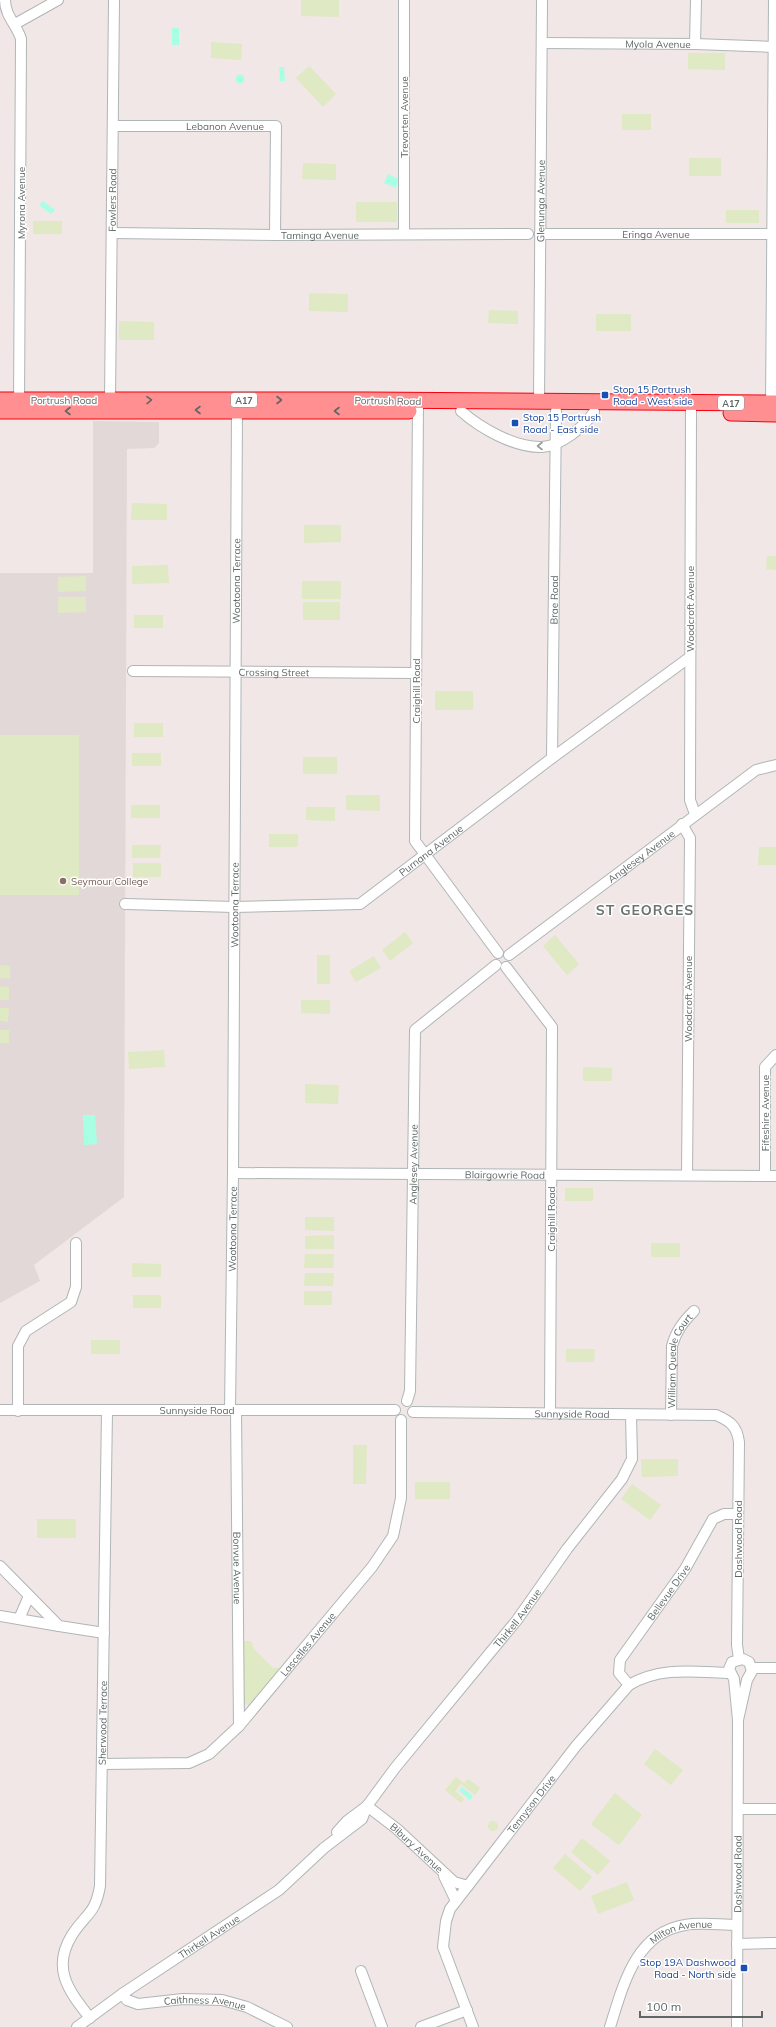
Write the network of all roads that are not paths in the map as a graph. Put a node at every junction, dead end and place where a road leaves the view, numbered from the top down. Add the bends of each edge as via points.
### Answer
1 (5, 0) edge
2 (58, 0) edge
3 (114, 0) edge
4 (404, 0) edge
5 (542, 0) edge
6 (696, 0) edge
7 (774, 0) edge
8 (775, 14) edge
9 (15, 24) junction
10 (542, 43) junction
11 (695, 44) junction
12 (774, 47) junction
13 (113, 126) junction
14 (774, 211) edge
15 (112, 233) junction
16 (404, 234) junction
17 (528, 234) dead end
18 (540, 234) junction
19 (772, 234) junction
20 (275, 236) junction
21 (0, 400) edge
22 (110, 400) junction
23 (539, 402) junction
24 (19, 405) junction
25 (237, 405) junction
26 (418, 406) junction
27 (691, 408) junction
28 (773, 409) edge
29 (0, 411) edge
30 (461, 411) junction
31 (556, 412) junction
32 (594, 412) junction
33 (556, 443) junction
34 (690, 657) junction
35 (133, 671) dead end
36 (235, 672) junction
37 (416, 672) junction
38 (552, 758) junction
39 (776, 765) edge
40 (695, 814) junction
41 (682, 824) junction
42 (424, 855) junction
43 (125, 904) dead end
44 (234, 907) junction
45 (498, 953) junction
46 (509, 955) junction
47 (496, 965) junction
48 (506, 967) junction
49 (776, 1055) edge
50 (233, 1173) junction
51 (413, 1174) junction
52 (551, 1174) junction
53 (687, 1175) junction
54 (765, 1176) junction
55 (776, 1176) edge
56 (76, 1243) dead end
57 (694, 1312) dead end
58 (407, 1401) junction
59 (0, 1410) edge
60 (233, 1410) junction
61 (395, 1410) junction
62 (18, 1411) junction
63 (107, 1411) junction
64 (413, 1412) junction
65 (550, 1414) junction
66 (671, 1414) junction
67 (631, 1415) junction
68 (401, 1420) junction
69 (730, 1421) joint
70 (738, 1514) junction
71 (0, 1566) edge
72 (29, 1596) junction
73 (0, 1616) edge
74 (19, 1619) junction
75 (59, 1626) junction
76 (104, 1633) junction
77 (739, 1659) junction
78 (752, 1668) junction
79 (776, 1668) edge
80 (732, 1676) junction
81 (747, 1680) junction
82 (629, 1685) junction
83 (738, 1720) junction
84 (239, 1726) junction
85 (103, 1764) junction
86 (367, 1806) junction
87 (738, 1809) junction
88 (776, 1809) edge
89 (440, 1869) junction
90 (468, 1886) junction
91 (456, 1901) junction
92 (737, 1925) junction
93 (776, 1943) edge
94 (737, 1944) junction
95 (361, 1971) dead end
96 (122, 1994) junction
97 (467, 2010) junction
98 (90, 2018) junction
99 (275, 2024) edge
100 (77, 2027) edge
101 (287, 2027) edge
102 (382, 2027) edge
103 (421, 2027) edge
104 (473, 2027) edge
105 (610, 2027) edge
106 (737, 2027) edge

1 - 9 street, Myrona Avenue via 8,16
2 - 9 street
3 - 13 street, Fowlers Road
4 - 16 street, Trevorten Avenue
5 - 10 street, Glenunga Avenue
6 - 11 street
7 - 8 street
8 - 12 street
9 - 24 street, Myrona Avenue via 21,39 22,52
10 - 11 street, Myola Avenue
10 - 18 street, Glenunga Avenue
11 - 12 street, Myola Avenue
12 - 14 street
13 - 15 street, Fowlers Road
13 - 20 street, Lebanon Avenue via 276,126
14 - 19 street
15 - 20 street, Taminga Avenue
15 - 22 street, Fowlers Road
16 - 17 street, Taminga Avenue
16 - 20 street, Taminga Avenue
18 - 19 street, Eringa Avenue
18 - 23 street, Glenunga Avenue
19 - 28 street
21 - 24 highway, Portrush Road / A17
22 - 24 highway, Portrush Road / A17
22 -> 25 highway, Portrush Road / A17
23 - 26 highway, Portrush Road / A17
23 - 27 highway, Portrush Road / A17
25 -> 24 highway, Portrush Road / A17
24 - 29 highway, Portrush Road / A17
25 - 26 highway, Portrush Road / A17
25 - 36 street, Wootoona Terrace
26 - 30 highway, Portrush Road / A17
26 - 37 street, Craighill Road
27 - 28 highway, Portrush Road / A17
27 - 32 highway, Portrush Road / A17
27 - 34 street, Woodcroft Avenue
30 - 31 highway, Portrush Road / A17
33 -> 30 street via 544,447 520,443 479,426
31 - 32 highway, Portrush Road / A17
31 - 33 street, Brae Road
32 - 33 street via 588,421
33 - 38 street, Brae Road
34 - 38 street, Purnana Avenue
34 - 40 street, Woodcroft Avenue via 690,800
35 - 36 street, Crossing Street
36 - 37 street, Crossing Street
36 - 44 street, Wootoona Terrace
37 - 42 street, Craighill Road via 415,841
38 - 42 street, Purnana Avenue
39 - 40 street, Anglesey Avenue via 756,770
40 - 41 street, Anglesey Avenue
41 - 46 street, Anglesey Avenue
41 - 53 street, Woodcroft Avenue via 690,838
42 - 44 street, Purnana Avenue via 360,904
42 - 45 street, Craighill Road
43 - 44 street, Purnana Avenue
44 - 50 street, Wootoona Terrace
45 - 46 street via 502,951
45 - 47 street via 494,959
46 - 48 street via 510,960
47 - 48 street
47 - 51 street, Anglesey Avenue via 415,1030
48 - 52 street, Craighill Road via 552,1026
49 - 54 street, Fifeshire Avenue via 764,1067
50 - 51 street, Blairgowrie Road
50 - 60 street, Wootoona Terrace
51 - 52 street, Blairgowrie Road
51 - 58 street, Anglesey Avenue via 410,1391
52 - 53 street, Blairgowrie Road
52 - 65 street, Craighill Road
53 - 54 street, Blairgowrie Road
54 - 55 street, Blairgowrie Road
56 - 62 street via 76,1287 71,1302 26,1331 18,1346
57 - 66 street, William Queale Court via 682,1322 674,1335
58 - 61 street via 398,1405
58 - 64 street via 412,1404
59 - 62 street, Sunnyside Road
60 - 61 street, Sunnyside Road
60 - 63 street, Sunnyside Road
60 - 84 street, Bonvue Avenue
61 - 68 street via 396,1418
62 - 63 street, Sunnyside Road
63 - 76 street, Sherwood Terrace
64 - 65 street, Sunnyside Road
64 - 68 street via 408,1418
65 - 67 street, Sunnyside Road
66 - 67 street, Sunnyside Road
66 - 69 street, Sunnyside Road via 716,1415
67 - 86 street, Thirkell Avenue via 632,1460 622,1479 567,1549 517,1620 395,1768
68 - 84 street, Lascelles Avenue via 402,1498 393,1536 372,1567
69 - 70 street, Dashwood Road via 738,1433
70 - 77 street, Dashwood Road
70 - 82 street, Bellevue Drive via 724,1514 712,1519 685,1569 620,1660 620,1673
71 - 72 street
72 - 74 street
72 - 75 street
73 - 74 street
74 - 75 street
75 - 76 street
76 - 85 street, Sherwood Terrace
77 - 78 street via 749,1662
77 - 80 street via 732,1662
78 - 79 street
78 - 81 street via 752,1674
80 - 81 street via 740,1682
80 - 82 street, Tennyson Drive via 705,1670 671,1671 640,1679
80 - 83 street
81 - 83 street
82 - 90 street, Tennyson Drive via 576,1746
83 - 87 street, Dashwood Road
84 - 85 street, Lascelles Avenue via 209,1754 188,1763
85 - 98 street, Sherwood Terrace via 98,1899 92,1912 72,1935 66,1950 63,1970 70,1992
86 - 89 street, Bibury Avenue via 397,1829
86 - 96 street, Thirkell Avenue via 347,1821 324,1848 279,1890
87 - 88 street
87 - 92 street, Dashwood Road
89 - 90 street, Bibury Avenue via 454,1882
89 - 91 street
90 - 91 street, Tennyson Drive
91 - 97 street, Tennyson Drive via 446,1921 443,1947
92 - 94 street, Dashwood Road
92 - 105 street, Milton Avenue via 686,1924 661,1933 651,1940 625,1978
93 - 94 street
94 - 106 street, Dashwood Road
95 - 102 street
96 - 98 street, Thirkell Avenue
96 - 99 street, Caithness Avenue via 127,2000 138,2004 184,1999 222,2000 247,2007
97 - 103 street
97 - 104 street, Tennyson Drive
98 - 100 street, Thirkell Avenue
99 - 101 street, Caithness Avenue

